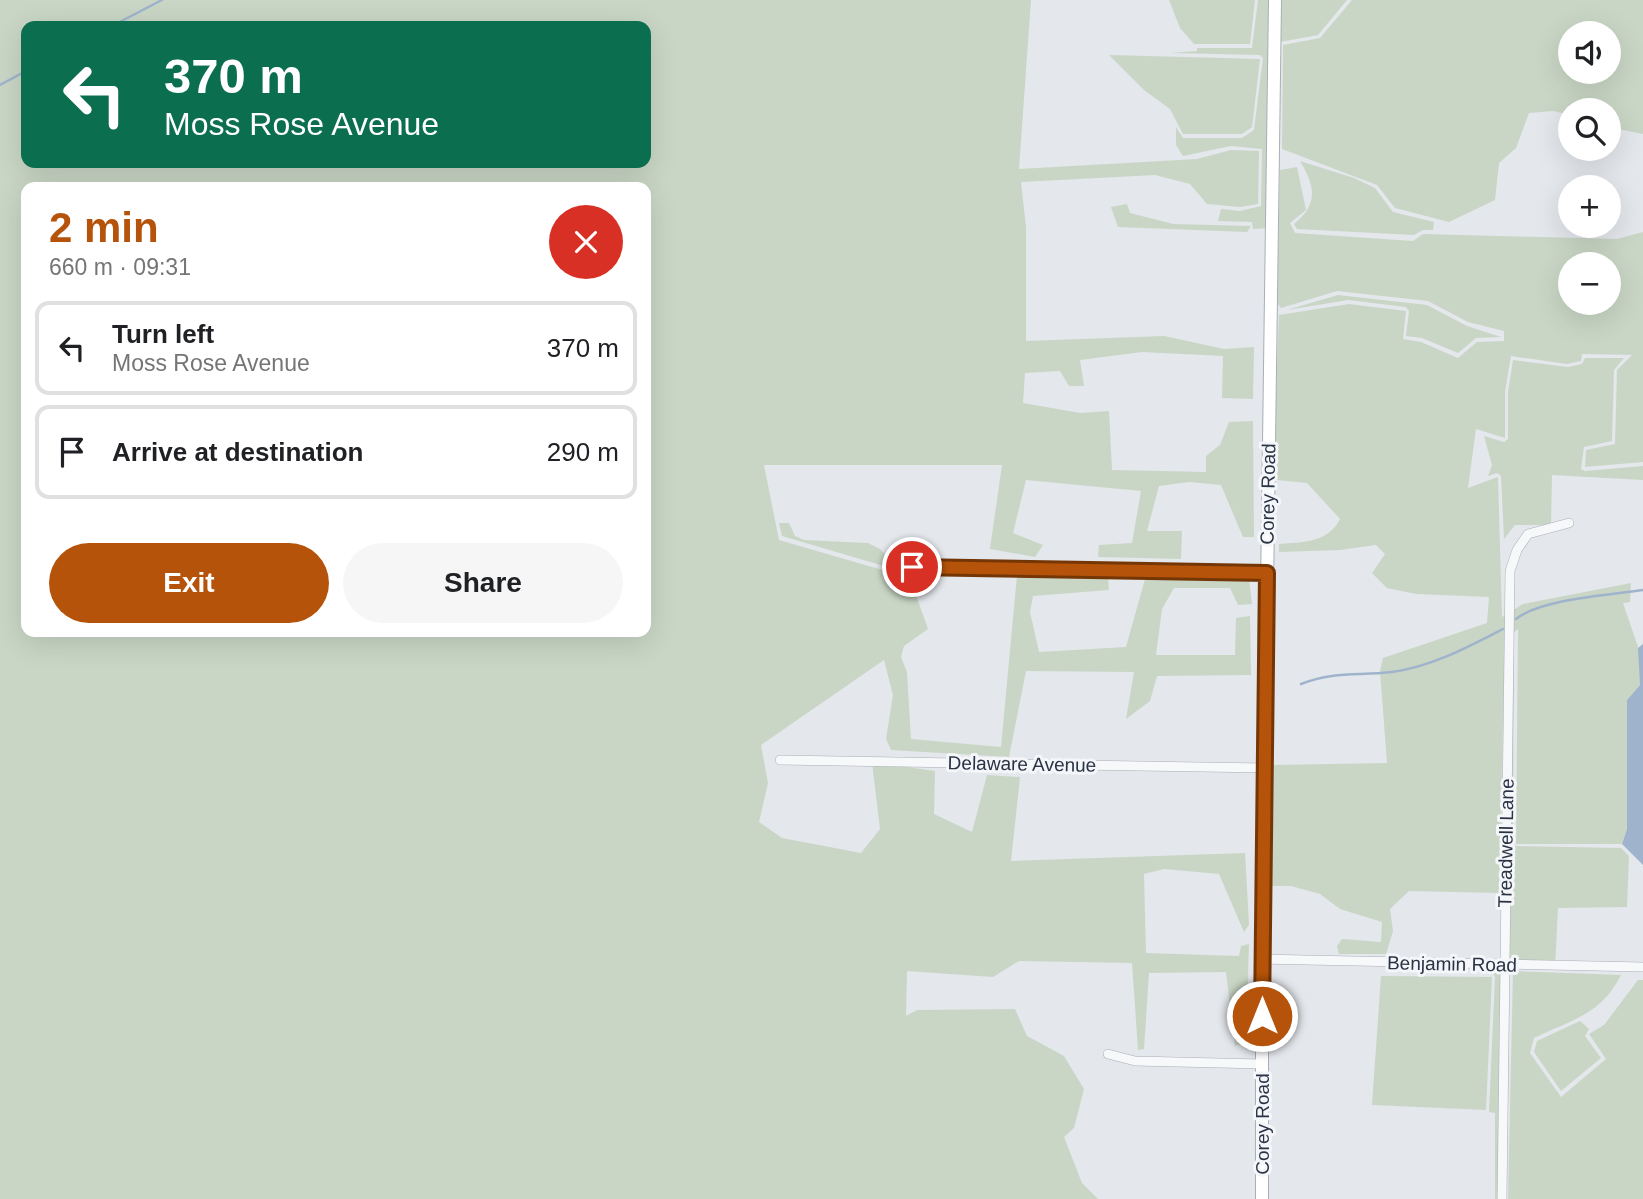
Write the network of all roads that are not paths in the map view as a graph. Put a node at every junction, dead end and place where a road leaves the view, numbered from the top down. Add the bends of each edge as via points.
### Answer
1 (1275, 0) edge
2 (1569, 523) dead end
3 (912, 567) dead end
4 (1267, 573) junction
5 (780, 760) dead end
6 (1265, 768) junction
7 (1262, 960) junction
8 (1505, 965) junction
9 (1643, 967) edge
10 (1108, 1054) dead end
11 (1262, 1063) junction
12 (1262, 1199) edge
13 (1502, 1199) edge

1 - 4 street, Corey Road
2 - 8 street, Treadwell Lane via 1528,534 1510,571
3 - 4 street
4 - 6 street, Corey Road
5 - 6 street, Delaware Avenue
6 - 7 street, Corey Road
7 - 8 street, Benjamin Road
7 - 11 street, Corey Road
8 - 9 street, Benjamin Road
8 - 13 street, Treadwell Lane
10 - 11 street via 1135,1061
11 - 12 street, Corey Road

